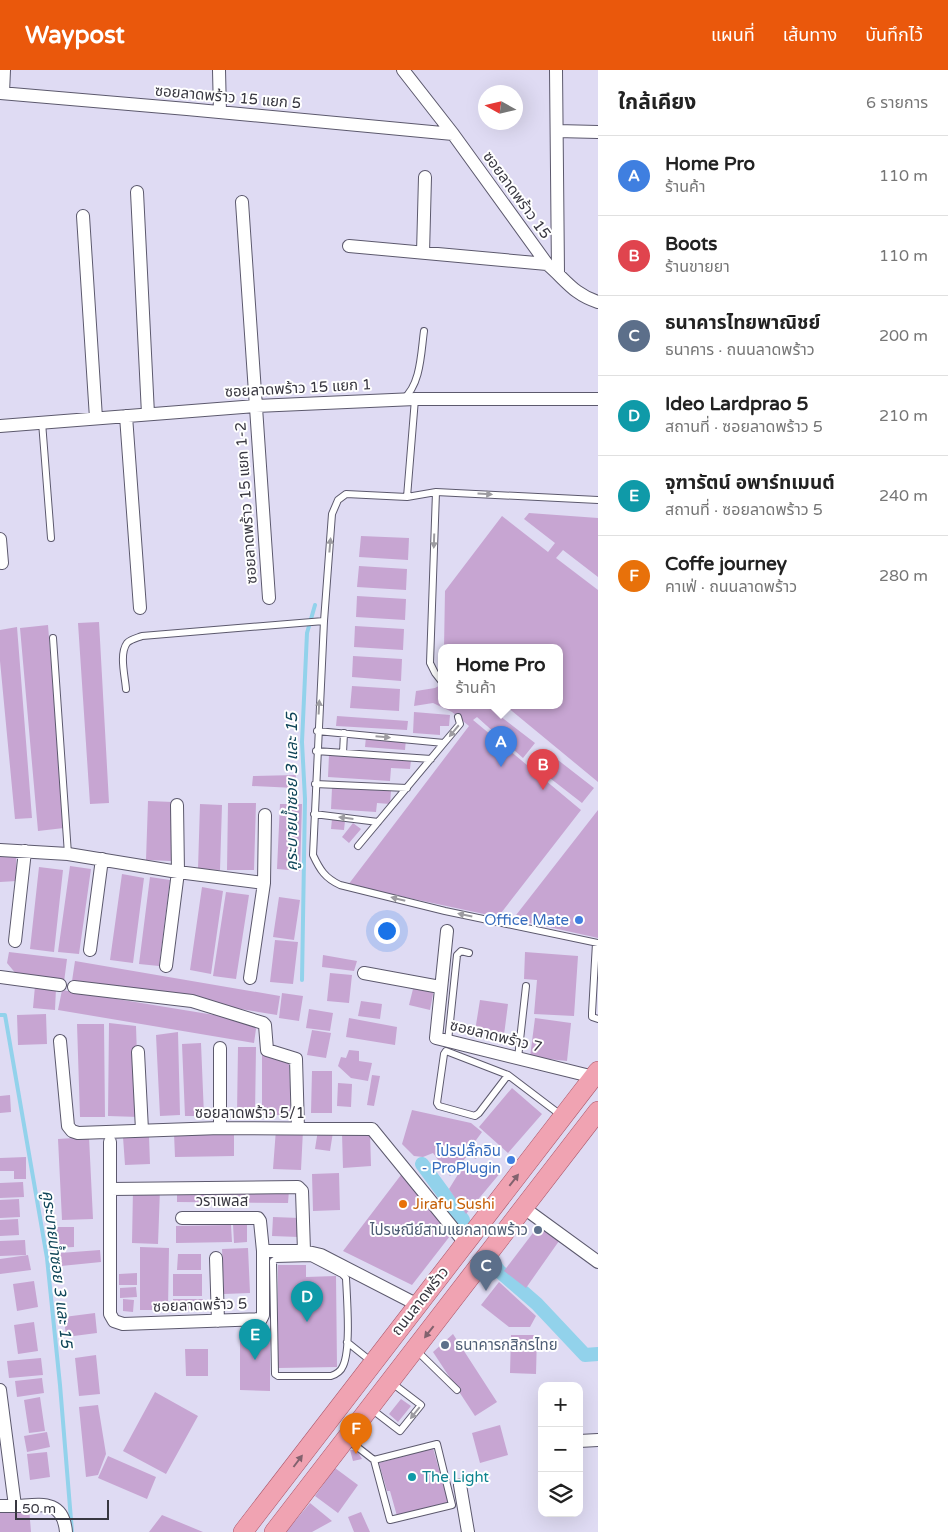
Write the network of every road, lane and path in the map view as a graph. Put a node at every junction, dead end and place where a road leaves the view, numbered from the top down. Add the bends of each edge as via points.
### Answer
1 (4, 70) edge
2 (219, 70) edge
3 (403, 70) edge
4 (556, 70) edge
5 (2, 93) edge
6 (220, 112) junction
7 (557, 130) junction
8 (598, 132) edge
9 (453, 134) junction
10 (425, 177) dead end
11 (137, 192) dead end
12 (242, 202) dead end
13 (83, 216) dead end
14 (349, 246) dead end
15 (423, 253) junction
16 (547, 264) junction
17 (558, 273) junction
18 (598, 302) edge
19 (424, 331) dead end
20 (409, 399) junction
21 (598, 399) edge
22 (256, 406) junction
23 (148, 414) junction
24 (126, 416) junction
25 (96, 418) junction
26 (42, 422) junction
27 (0, 426) edge
28 (436, 492) junction
29 (407, 497) junction
30 (598, 500) edge
31 (50, 538) dead end
32 (0, 540) edge
33 (2, 563) dead end
34 (269, 598) dead end
35 (140, 608) dead end
36 (324, 621) junction
37 (53, 638) dead end
38 (438, 677) edge
39 (126, 689) dead end
40 (458, 717) dead end
41 (317, 731) junction
42 (344, 734) junction
43 (444, 743) junction
44 (316, 751) junction
45 (343, 753) junction
46 (431, 759) junction
47 (315, 784) junction
48 (407, 788) junction
49 (177, 805) dead end
50 (314, 814) junction
51 (265, 815) dead end
52 (378, 822) junction
53 (358, 846) dead end
54 (0, 850) edge
55 (25, 851) junction
56 (68, 854) junction
57 (102, 859) junction
58 (178, 872) junction
59 (264, 883) junction
60 (447, 931) dead end
61 (15, 940) dead end
62 (597, 943) edge
63 (90, 950) dead end
64 (469, 953) dead end
65 (166, 966) dead end
66 (364, 973) dead end
67 (0, 977) edge
68 (250, 978) dead end
69 (60, 985) dead end
70 (526, 986) dead end
71 (74, 987) dead end
72 (440, 987) junction
73 (598, 1019) edge
74 (60, 1041) dead end
75 (448, 1041) junction
76 (220, 1048) dead end
77 (138, 1052) dead end
78 (518, 1058) junction
79 (596, 1074) edge
80 (508, 1075) junction
81 (598, 1111) edge
82 (563, 1116) junction
83 (220, 1128) junction
84 (298, 1129) junction
85 (142, 1130) junction
86 (110, 1142) dead end
87 (110, 1189) junction
88 (524, 1208) junction
89 (182, 1218) dead end
90 (466, 1243) junction
91 (263, 1251) junction
92 (304, 1251) junction
93 (216, 1258) dead end
94 (598, 1262) edge
95 (439, 1278) junction
96 (459, 1293) junction
97 (418, 1305) junction
98 (218, 1321) junction
99 (396, 1333) junction
100 (347, 1342) junction
101 (416, 1350) junction
102 (373, 1362) junction
103 (391, 1382) junction
104 (0, 1390) edge
105 (457, 1390) dead end
106 (370, 1408) junction
107 (346, 1438) junction
108 (598, 1440) edge
109 (583, 1441) edge
110 (374, 1460) junction
111 (460, 1485) dead end
112 (0, 1506) edge
113 (14, 1506) junction
114 (66, 1532) edge
115 (243, 1532) edge
116 (274, 1532) edge
117 (468, 1532) edge

1 - 5 street
2 - 6 street
3 - 9 street, ซอยลาดพร้าว 15
4 - 7 street
5 - 6 street, ซอยลาดพร้าว 15 แยก 5
6 - 9 street, ซอยลาดพร้าว 15 แยก 5
7 - 8 street
7 - 17 street
9 - 16 street, ซอยลาดพร้าว 15
10 - 15 street
11 - 23 street
12 - 22 street, ซอยลาดพร้าว 15 แยก 1-2
13 - 25 street
14 - 15 street
15 - 16 street
16 - 17 street, ซอยลาดพร้าว 15
17 - 18 street, ซอยลาดพร้าว 15 via 573,290
19 - 20 lane via 417,375
20 - 21 street, ซอยลาดพร้าว 15 แยก 1
20 - 22 street, ซอยลาดพร้าว 15 แยก 1
20 - 29 lane
22 - 23 street, ซอยลาดพร้าว 15 แยก 1
22 - 34 street, ซอยลาดพร้าว 15 แยก 1-2
23 - 24 street, ซอยลาดพร้าว 15 แยก 1
24 - 25 street, ซอยลาดพร้าว 15 แยก 1
24 - 35 street
25 - 26 street, ซอยลาดพร้าว 15 แยก 1
26 - 27 street, ซอยลาดพร้าว 15 แยก 1
26 - 31 lane
28 - 29 lane
28 -> 30 lane
28 -> 38 lane via 430,663
36 -> 29 lane via 332,514 338,500 346,494
32 - 33 street
36 - 39 lane via 133,639 124,649
41 -> 36 lane
37 - 56 lane
40 -> 43 lane via 460,724
41 - 42 lane
41 - 44 lane
42 -> 43 lane
42 - 45 lane
43 - 46 lane
44 - 45 lane
44 - 47 lane
45 - 46 lane
46 - 48 lane
47 - 48 lane
47 - 50 lane
48 - 52 lane
49 - 58 street
52 -> 50 lane
62 -> 50 lane via 340,885 321,872 313,855
51 - 59 street
52 - 53 lane
54 - 55 street
55 - 56 street
55 - 61 street
56 - 57 street
57 - 58 street
57 - 63 street
58 - 59 street
58 - 65 street
59 - 68 street
60 - 72 street, ซอยลาดพร้าว 7
62 - 73 lane via 592,1017
64 - 75 lane via 461,951 457,955
66 - 72 street
67 - 69 street
70 - 78 lane
71 - 84 street via 192,1001 263,1023 266,1025 268,1050 296,1058
72 - 75 street, ซอยลาดพร้าว 7 via 435,1036
74 - 85 street, ซอยลาดพร้าว 5/1 via 68,1126 72,1131
75 - 78 street, ซอยลาดพร้าว 7
76 - 83 street
77 - 85 street
78 - 79 street, ซอยลาดพร้าว 7
79 - 82 main road, ถนนลาดพร้าว
80 - 80 lane via 475,1116 437,1103 446,1051
80 - 82 lane
81 - 88 main road, ถนนลาดพร้าว
90 -> 82 main road, ถนนลาดพร้าว
83 - 84 street, ซอยลาดพร้าว 5/1
83 - 85 street, ซอยลาดพร้าว 5/1
84 - 90 street, ซอยลาดพร้าว 5/1 via 372,1129
86 - 87 street, ซอยลาดพร้าว 5
87 - 92 street via 298,1187 302,1191
87 - 98 street, ซอยลาดพร้าว 5 via 110,1314 114,1321 122,1324
88 - 94 street
88 - 96 main road, ถนนลาดพร้าว
89 - 91 street, วราเพลส via 258,1218
90 - 95 main road, ถนนลาดพร้าว
91 - 92 street
91 - 98 street, ซอยลาดพร้าว 5 via 261,1320
92 - 97 street via 321,1255
93 - 98 street
95 - 96 main road
95 - 97 main road, ถนนลาดพร้าว
96 -> 101 main road, ถนนลาดพร้าว
97 - 99 main road, ถนนลาดพร้าว
99 - 101 main road
99 - 102 main road, ถนนลาดพร้าว
100 - 100 lane via 345,1277 311,1258 274,1259 274,1374 335,1375 343,1367
100 - 102 lane
101 - 103 main road, ถนนลาดพร้าว
101 - 105 lane
115 -> 102 main road, ถนนลาดพร้าว
103 - 106 main road, ถนนลาดพร้าว
103 -> 106 lane via 421,1405 400,1431
104 - 113 street
106 - 107 main road, ถนนลาดพร้าว
107 - 110 lane
107 - 116 main road, ถนนลาดพร้าว
108 - 109 street
110 - 110 lane via 390,1520 453,1504 437,1444
111 - 117 street
112 - 113 street
113 - 114 street via 50,1505 58,1510

